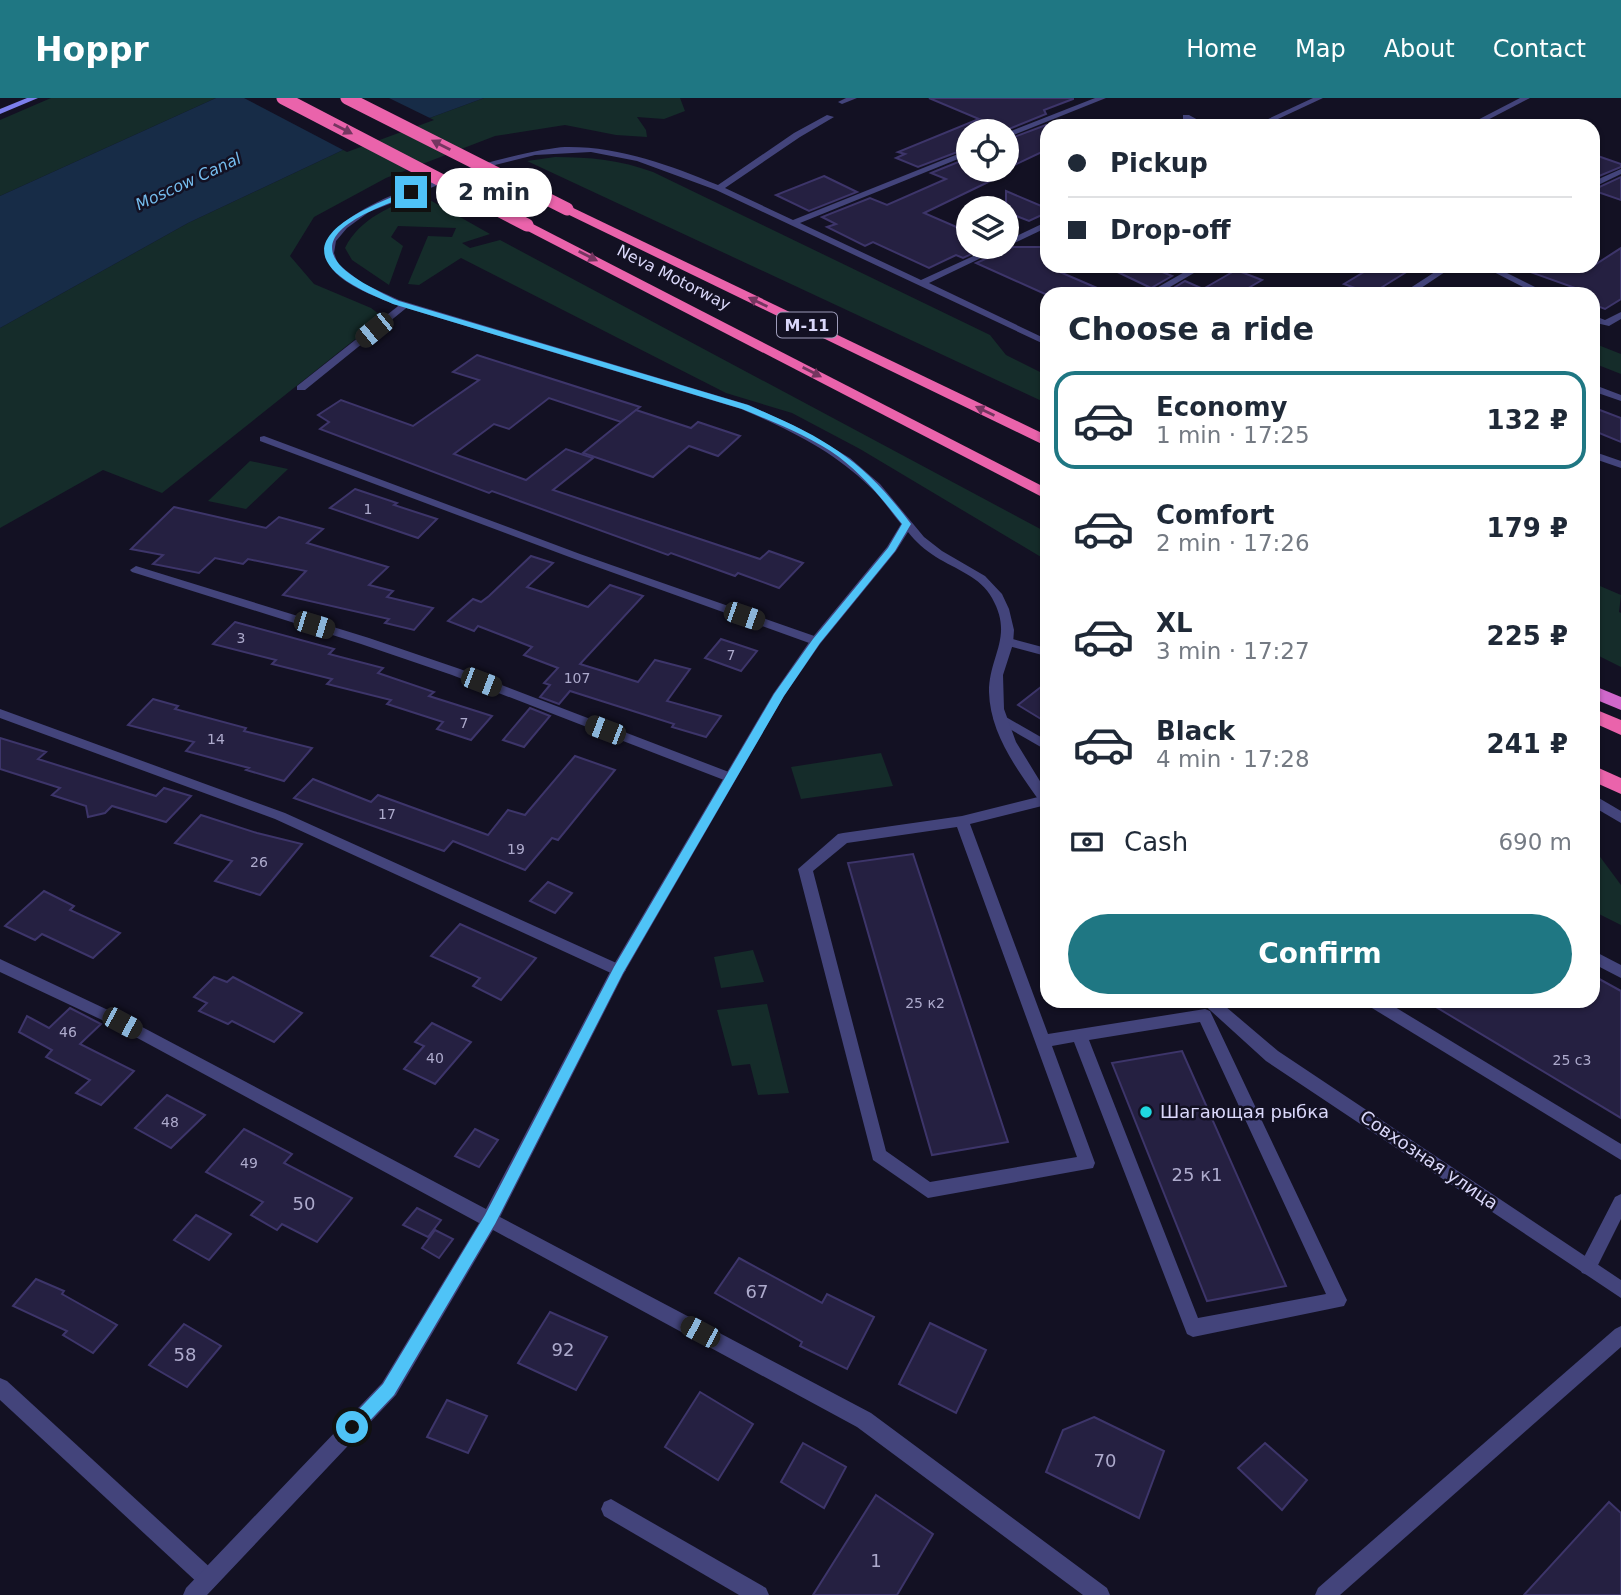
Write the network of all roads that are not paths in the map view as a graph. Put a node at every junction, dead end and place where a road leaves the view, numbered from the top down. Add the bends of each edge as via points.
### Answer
1 (34, 98) edge
2 (283, 98) edge
3 (347, 98) edge
4 (853, 98) edge
5 (1102, 98) edge
6 (1319, 98) edge
7 (1526, 98) edge
8 (842, 102) dead end
9 (0, 112) edge
10 (830, 117) dead end
11 (1186, 117) dead end
12 (1049, 119) edge
13 (1190, 119) edge
14 (1272, 119) edge
15 (1484, 119) edge
16 (1040, 123) edge
17 (1019, 131) edge
18 (956, 157) edge
19 (1621, 171) edge
20 (1600, 182) edge
21 (719, 188) junction
22 (792, 223) junction
23 (1040, 228) edge
24 (1019, 238) edge
25 (974, 259) edge
26 (1189, 273) edge
27 (1439, 273) edge
28 (1500, 273) edge
29 (922, 283) junction
30 (1164, 287) edge
31 (1417, 287) edge
32 (1530, 287) edge
33 (405, 305) junction
34 (1621, 315) edge
35 (1600, 321) edge
36 (1040, 339) edge
37 (301, 388) dead end
38 (1600, 390) edge
39 (1621, 398) edge
40 (1040, 438) edge
41 (264, 439) dead end
42 (1600, 457) edge
43 (1621, 465) edge
44 (1040, 491) edge
45 (907, 524) junction
46 (136, 570) dead end
47 (816, 641) junction
48 (1009, 642) junction
49 (1040, 650) edge
50 (1600, 695) edge
51 (1621, 704) edge
52 (0, 713) edge
53 (999, 717) junction
54 (1600, 718) edge
55 (1621, 728) edge
56 (1040, 742) edge
57 (1600, 776) edge
58 (729, 777) junction
59 (1621, 787) edge
60 (1040, 792) edge
61 (1040, 802) edge
62 (1600, 804) edge
63 (1621, 818) edge
64 (962, 821) junction
65 (1600, 960) edge
66 (0, 965) edge
67 (618, 970) junction
68 (1621, 972) edge
69 (1383, 1008) edge
70 (1211, 1009) edge
71 (1079, 1035) junction
72 (1042, 1041) junction
73 (1621, 1153) edge
74 (1621, 1202) edge
75 (490, 1219) junction
76 (1588, 1267) junction
77 (1621, 1290) edge
78 (1621, 1335) edge
79 (0, 1387) edge
80 (611, 1509) dead end
81 (207, 1578) junction
82 (193, 1595) edge
83 (759, 1595) edge
84 (1100, 1595) edge
85 (1325, 1595) edge

1 - 9 main road
2 -> 44 highway, Neva Motorway / М-11, bridge
40 -> 3 highway, Neva Motorway / М-11, bridge
4 - 8 street
5 - 12 street
6 - 14 street
7 - 15 street
10 - 21 street
11 - 13 street
16 - 17 street
18 - 22 street
19 - 20 street
21 - 22 street
21 - 33 street via 615,153 566,150 515,156 395,198 344,223 331,239 329,253 336,268 355,283
22 - 29 street
23 - 24 street
25 - 29 street
26 - 30 street
27 - 31 street
28 - 32 street
29 - 36 street
33 - 37 street
33 - 45 street via 745,407 796,428 842,456 876,486
34 - 35 street via 1606,324
38 - 39 street
41 - 47 street
42 - 43 street
45 - 47 street via 892,549
45 - 48 street via 929,547 980,576 992,589 1002,605
46 - 58 street via 456,672
47 - 58 street
48 - 49 street
48 - 53 street via 997,673
50 - 51 highway
52 - 67 street via 280,816
53 - 56 street
53 - 60 street
54 - 55 highway
57 - 59 highway
58 - 67 street
61 - 64 street
62 - 63 street
64 - 72 street
64 - 72 street via 843,838 805,869 879,1155 928,1190 1087,1163
65 - 68 street
66 - 75 street via 122,1023
67 - 75 street
69 - 73 street
70 - 71 street
70 - 71 street via 1338,1300 1193,1328
70 - 76 street, Совхозная улица via 1272,1056
71 - 72 street
74 - 76 street
75 - 81 street via 389,1389
75 - 84 street via 864,1420
76 - 77 street, Совхозная улица
78 - 85 street
79 - 81 street
80 - 83 street
81 - 82 street

